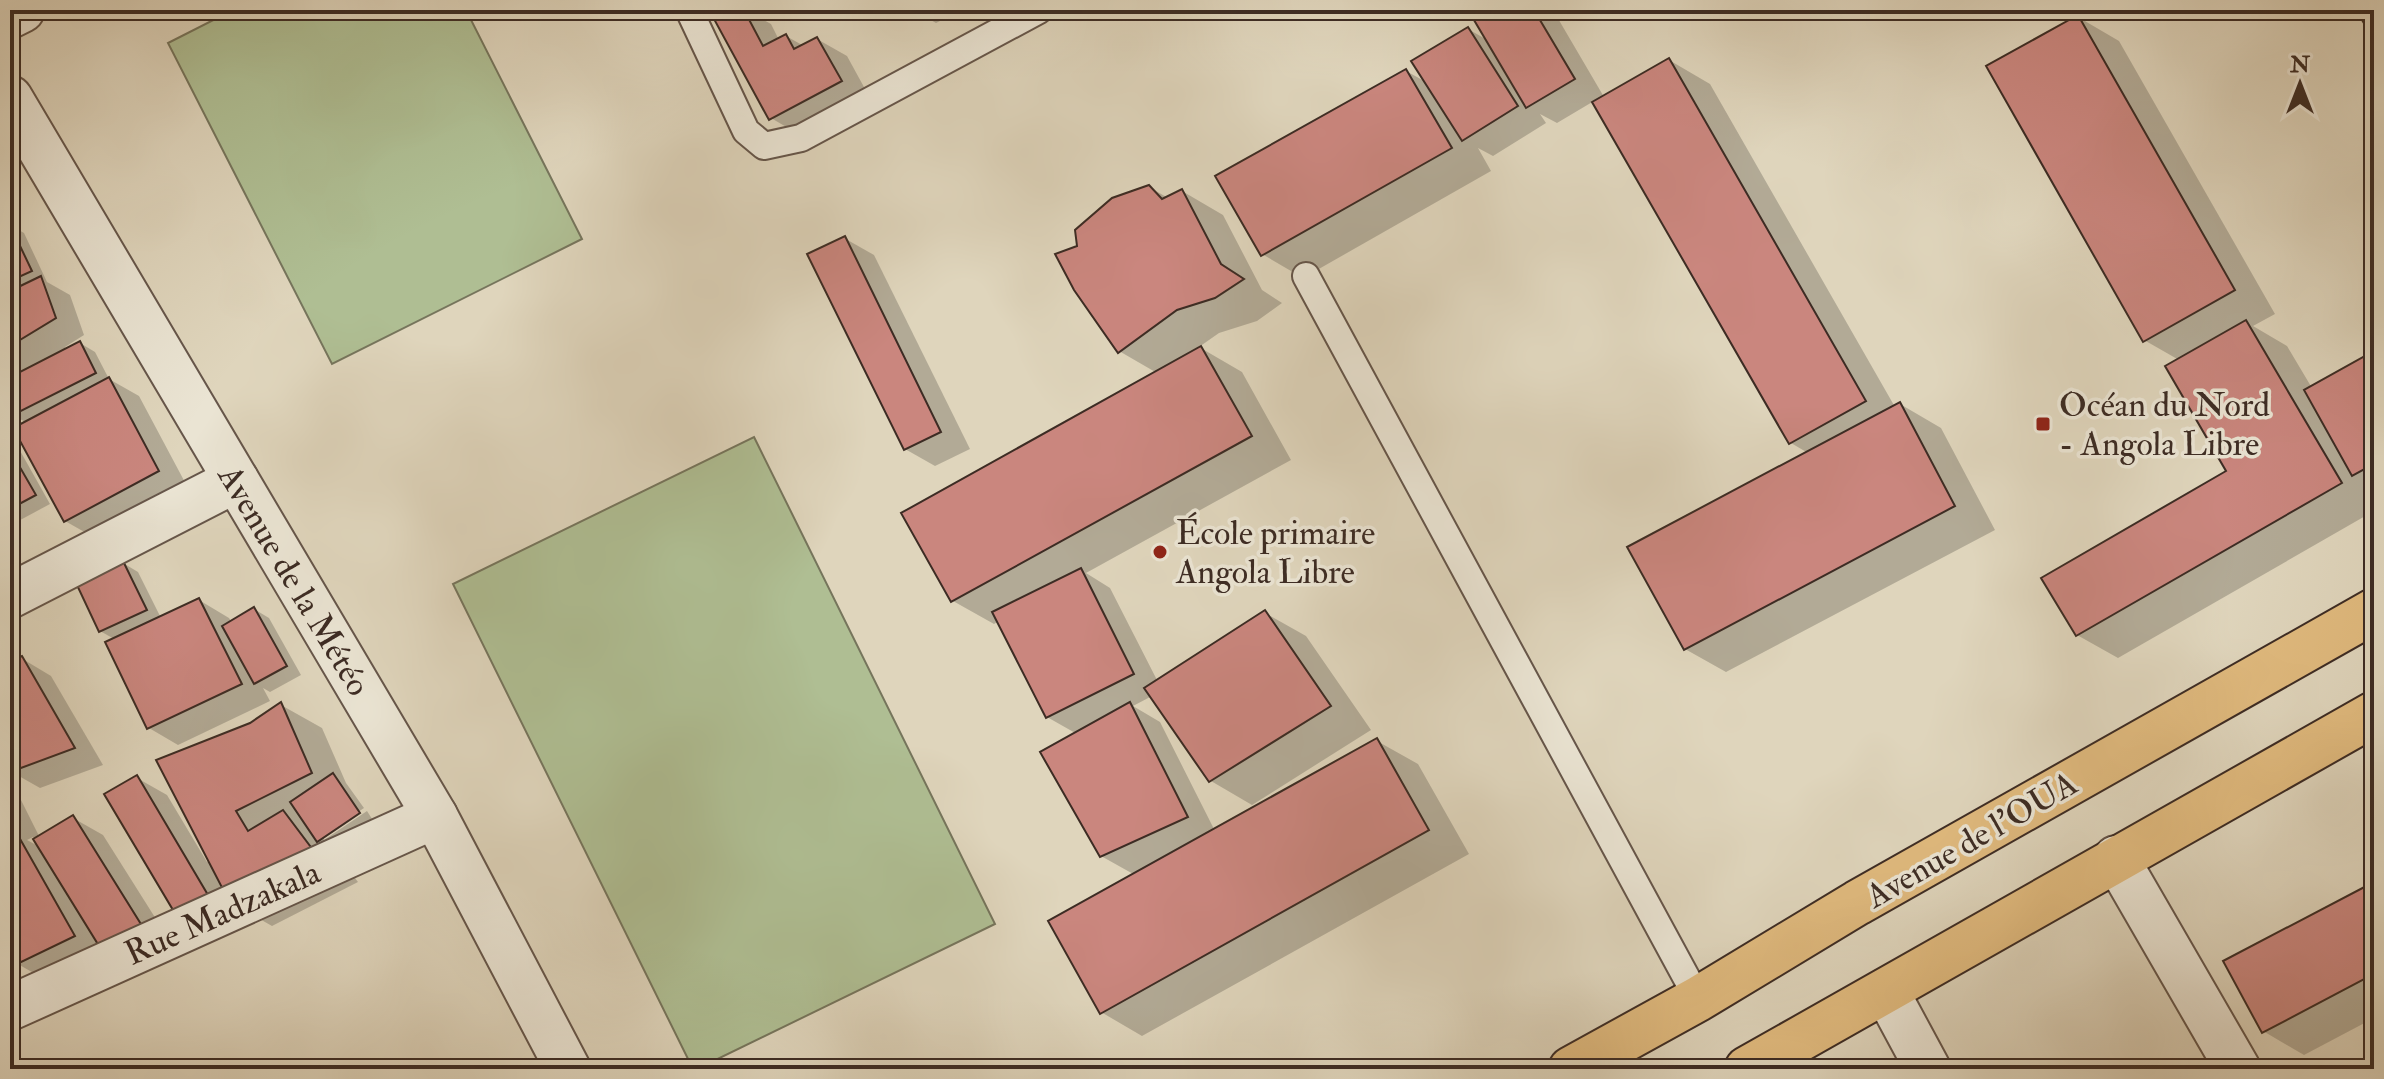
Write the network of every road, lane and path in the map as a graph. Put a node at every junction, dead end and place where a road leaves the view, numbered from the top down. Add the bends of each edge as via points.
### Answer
1 (22, 10) edge
2 (689, 10) edge
3 (1039, 10) edge
4 (10, 16) edge
5 (10, 98) edge
6 (1306, 276) dead end
7 (236, 480) junction
8 (10, 596) edge
9 (2374, 611) edge
10 (2374, 714) edge
11 (435, 816) junction
12 (2116, 858) junction
13 (1886, 991) junction
14 (1698, 999) junction
15 (10, 1008) edge
16 (568, 1069) edge
17 (1571, 1069) edge
18 (1747, 1069) edge
19 (1928, 1069) edge
20 (2238, 1069) edge

1 - 4 street
2 - 3 lane via 746,131 764,146 801,138
5 - 7 street, Avenue de la Météo
6 - 14 lane
7 - 8 street
7 - 11 street, Avenue de la Météo
9 - 14 main road, Avenue de l'OUA via 1857,903
10 - 12 main road
11 - 15 street, Rue Madzakala
11 - 16 street, Avenue de la Météo
12 - 13 main road
12 - 20 street
13 - 18 main road
13 - 19 street
14 - 17 main road, Avenue de l'OUA

